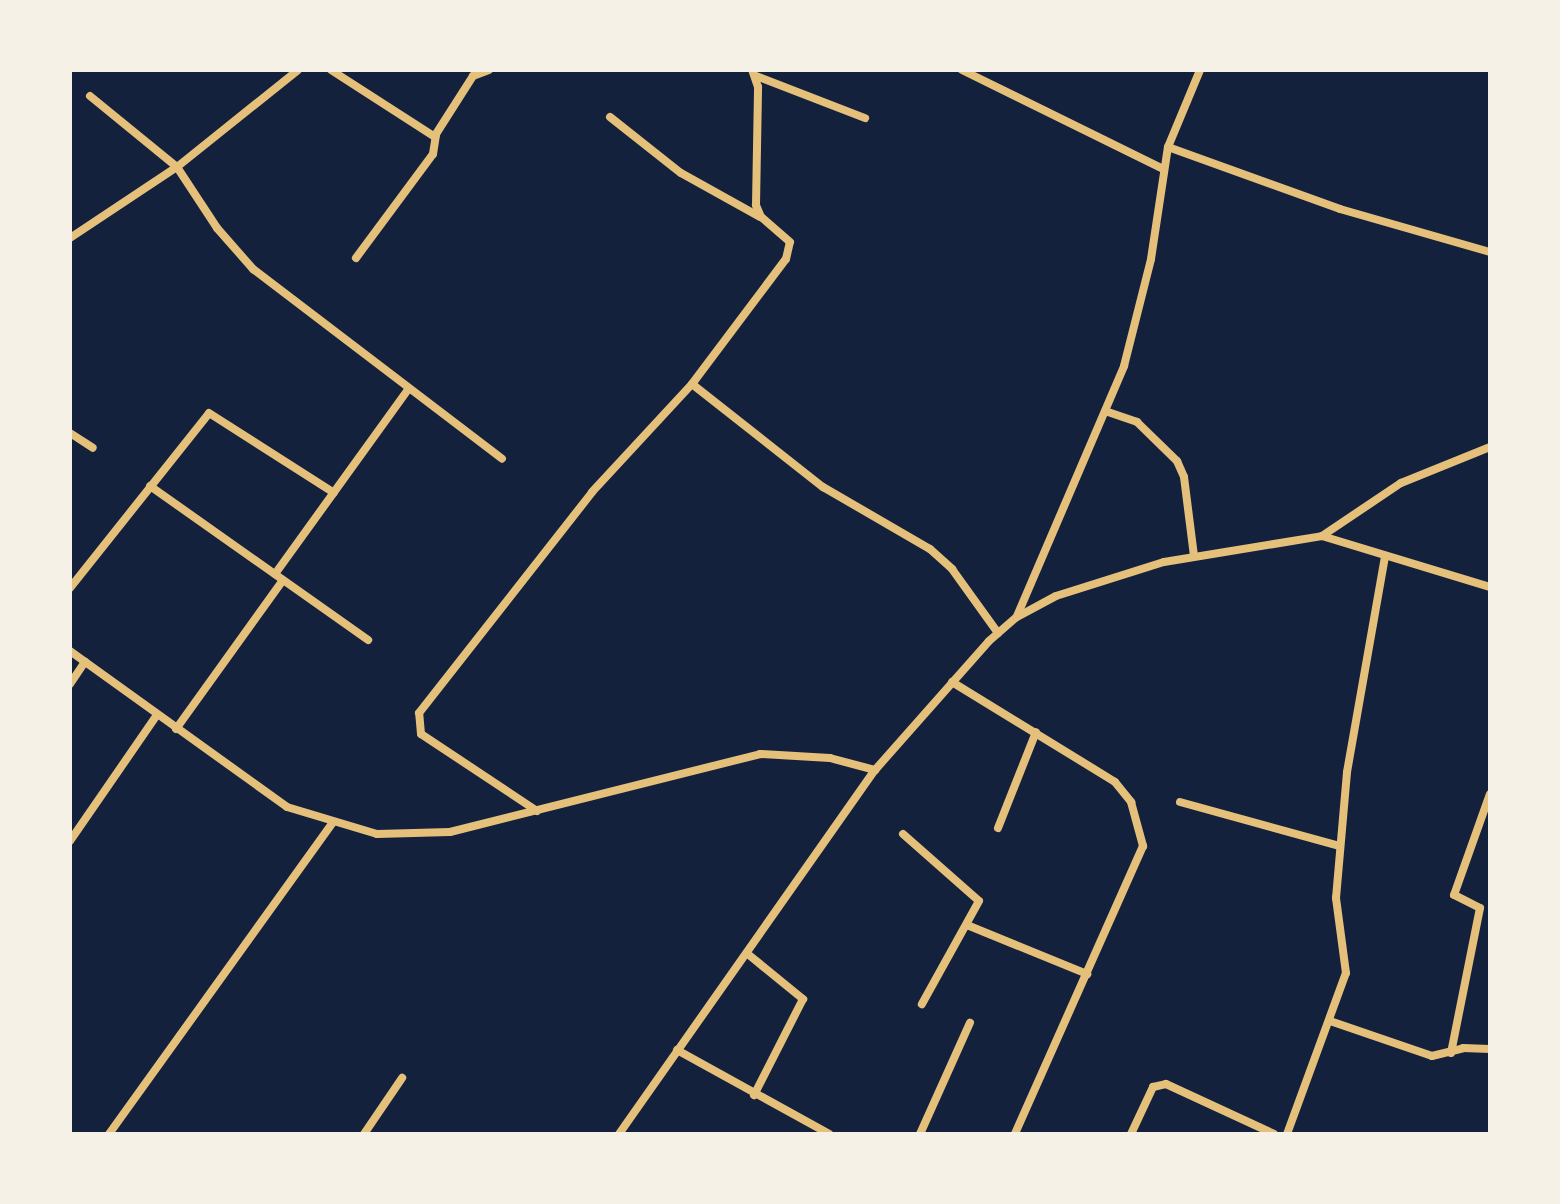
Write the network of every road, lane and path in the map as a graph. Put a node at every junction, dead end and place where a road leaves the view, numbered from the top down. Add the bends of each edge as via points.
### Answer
1 (298, 70) edge
2 (331, 70) edge
3 (489, 70) edge
4 (962, 70) edge
5 (1200, 70) edge
6 (754, 73) edge
7 (90, 96) dead end
8 (610, 117) dead end
9 (865, 118) dead end
10 (435, 137) junction
11 (1168, 147) junction
12 (177, 167) junction
13 (1163, 169) junction
14 (761, 217) junction
15 (70, 238) edge
16 (1490, 252) edge
17 (356, 258) dead end
18 (692, 384) junction
19 (409, 388) junction
20 (1108, 412) junction
21 (70, 433) edge
22 (1490, 447) edge
23 (93, 448) dead end
24 (502, 459) dead end
25 (150, 486) junction
26 (334, 493) junction
27 (1322, 536) junction
28 (1194, 556) junction
29 (1385, 556) junction
30 (279, 577) junction
31 (1490, 587) edge
32 (70, 588) edge
33 (1017, 617) junction
34 (998, 633) junction
35 (368, 640) dead end
36 (70, 651) edge
37 (85, 662) junction
38 (952, 682) junction
39 (70, 684) edge
40 (157, 715) junction
41 (176, 729) junction
42 (1036, 732) junction
43 (875, 770) junction
44 (1490, 794) edge
45 (1180, 802) dead end
46 (537, 811) junction
47 (333, 822) junction
48 (998, 828) dead end
49 (903, 834) dead end
50 (70, 841) edge
51 (1340, 846) junction
52 (967, 925) junction
53 (749, 955) junction
54 (1087, 974) junction
55 (922, 1004) dead end
56 (1330, 1021) junction
57 (970, 1023) dead end
58 (1490, 1049) edge
59 (677, 1050) junction
60 (1451, 1053) junction
61 (402, 1078) dead end
62 (754, 1095) junction
63 (812, 1132) edge
64 (109, 1134) edge
65 (364, 1134) edge
66 (619, 1134) edge
67 (829, 1134) edge
68 (920, 1134) edge
69 (1015, 1134) edge
70 (1131, 1134) edge
71 (1274, 1134) edge
72 (1287, 1134) edge

1 - 12 street
2 - 10 street
3 - 10 street via 473,76
4 - 13 street
5 - 11 street
6 - 9 street
6 - 14 street via 755,193
7 - 12 street
8 - 14 street via 681,173
10 - 17 street via 433,154
11 - 13 street
11 - 16 street via 1340,209
12 - 15 street
12 - 19 street via 217,228 253,269
13 - 20 street via 1151,259
14 - 18 street via 783,234 791,249
18 - 34 street via 823,487 930,549 952,569
18 - 46 street via 592,492 419,713 421,734
19 - 24 street
19 - 26 street
20 - 28 street via 1137,422 1177,461 1184,477
20 - 33 street
21 - 23 street
22 - 27 street via 1401,483
25 - 26 street via 209,413
25 - 30 street
25 - 32 street
26 - 30 street
27 - 28 street
27 - 29 street
28 - 33 street via 1056,596
29 - 31 street
29 - 51 street via 1357,692
30 - 35 street
30 - 41 street
33 - 34 street
34 - 38 street
36 - 37 street
37 - 39 street
37 - 40 street
38 - 42 street
38 - 43 street
40 - 41 street
40 - 50 street
41 - 47 street via 287,807
42 - 48 street
42 - 54 street via 1115,782 1131,802 1141,830 1139,863
43 - 46 street via 830,758 760,754
43 - 53 street
44 - 60 street via 1454,895 1480,908
45 - 51 street
46 - 47 street via 414,835 377,834
47 - 64 street
49 - 52 street via 976,895 979,901
51 - 56 street via 1336,898 1346,973
52 - 54 street
52 - 55 street
53 - 59 street
53 - 62 street via 793,985 803,999
54 - 69 street
56 - 60 street via 1432,1056
56 - 72 street
57 - 68 street
58 - 60 street via 1476,1046
59 - 62 street
59 - 66 street
61 - 65 street
62 - 63 street
63 - 67 street
70 - 71 street via 1153,1087 1166,1084

